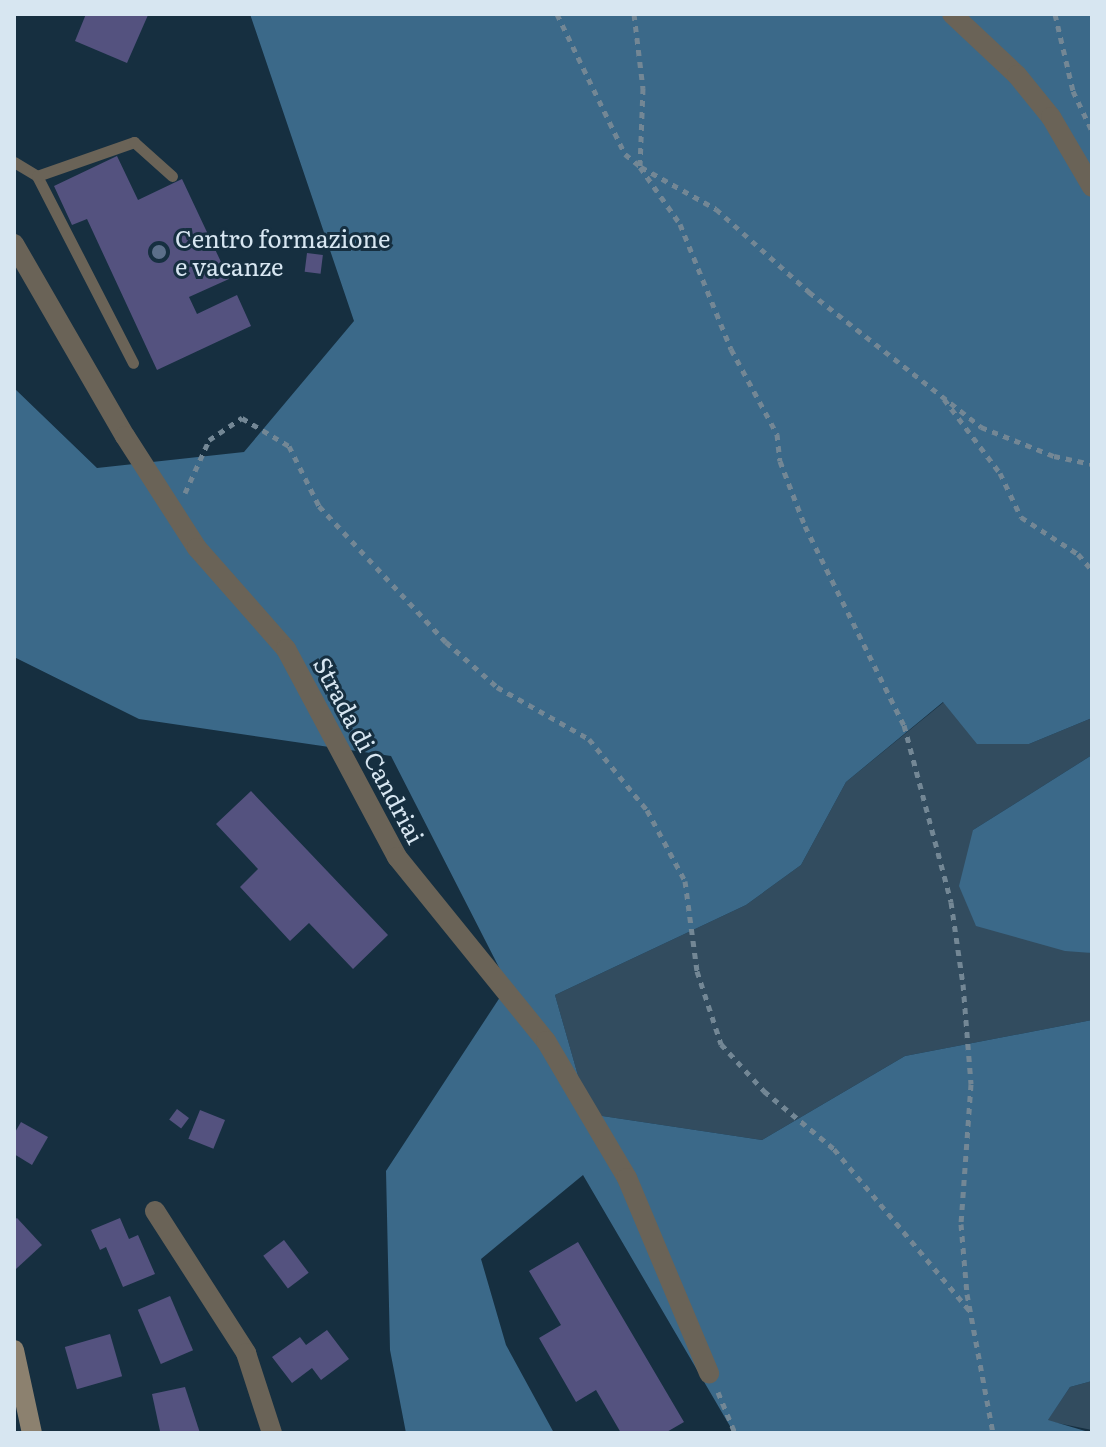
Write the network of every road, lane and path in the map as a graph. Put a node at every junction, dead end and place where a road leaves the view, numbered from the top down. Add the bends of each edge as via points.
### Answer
1 (556, 14) edge
2 (634, 14) edge
3 (952, 14) edge
4 (1055, 14) edge
5 (1092, 131) edge
6 (14, 162) edge
7 (37, 176) junction
8 (172, 176) dead end
9 (1092, 187) edge
10 (14, 244) edge
11 (133, 363) dead end
12 (936, 389) junction
13 (1092, 464) edge
14 (172, 509) junction
15 (1092, 570) edge
16 (155, 1211) dead end
17 (970, 1311) junction
18 (14, 1350) edge
19 (709, 1373) joint
20 (32, 1433) edge
21 (272, 1433) edge
22 (735, 1433) edge
23 (993, 1433) edge

1 - 2 path via 625,154 640,167 643,88
3 - 9 street via 1043,107
4 - 5 path via 1073,91
6 - 7 lane
7 - 8 lane via 134,142
7 - 11 lane
10 - 14 street, Strada di Candriai
12 - 13 path via 981,427 1054,456
12 - 15 path via 1000,473 1021,517 1078,554
12 - 17 path via 809,292 716,209 640,167 680,224 731,349 777,434 780,461 805,526 904,725 951,902 963,984 971,1084 961,1224
14 - 17 path via 192,485 209,440 242,418 289,446 319,506 446,642 497,687 589,739 647,810 685,881 697,971 721,1044 764,1091 834,1149
14 - 19 street, Strada di Candriai via 197,548 286,649 397,857 546,1041 627,1178
16 - 21 street via 246,1353
17 - 23 path
18 - 20 main road
19 - 22 path

